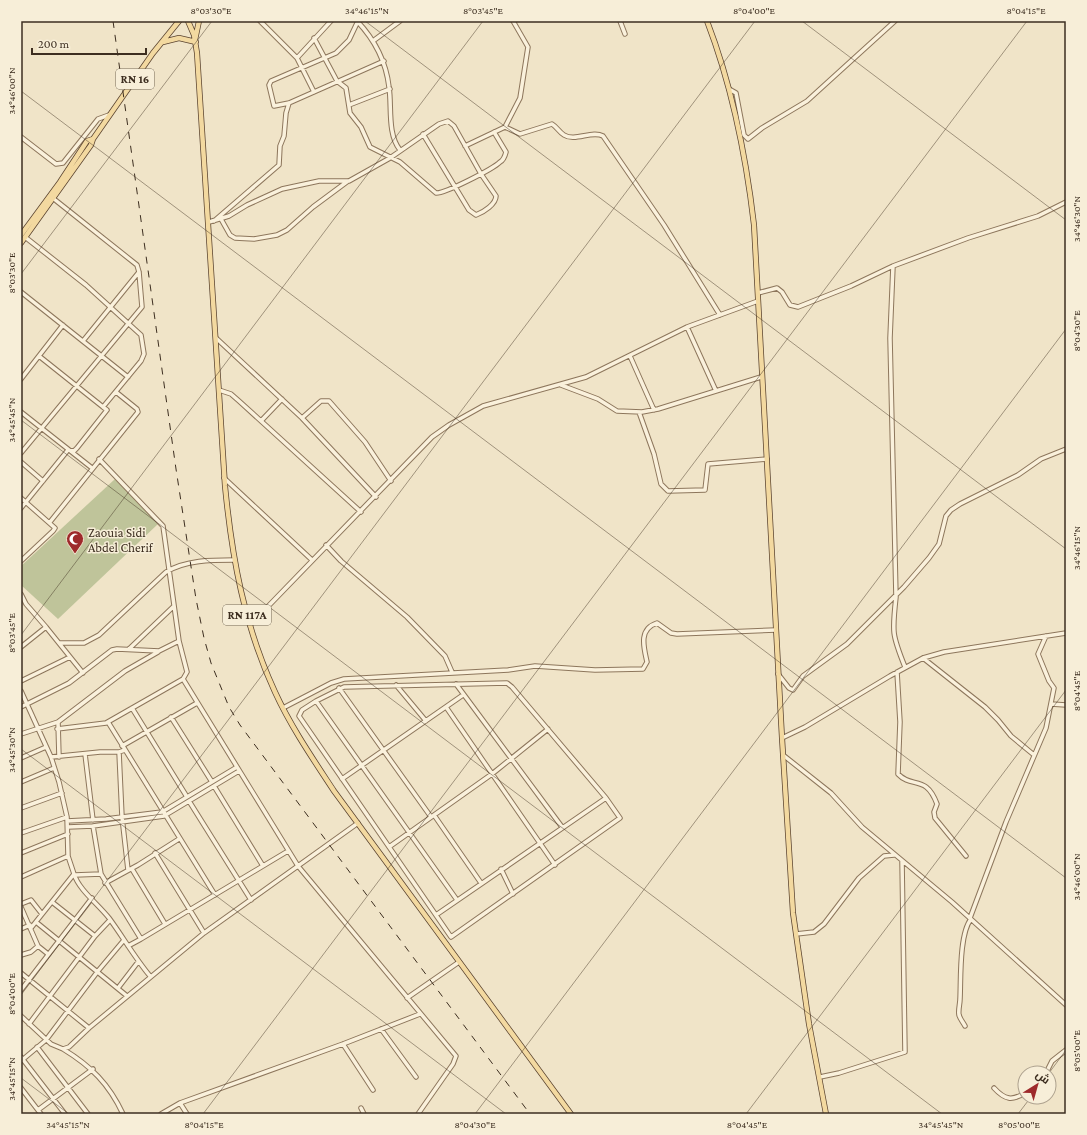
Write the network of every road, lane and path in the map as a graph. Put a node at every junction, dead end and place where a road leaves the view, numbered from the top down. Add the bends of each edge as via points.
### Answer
1 (179, 21) edge
2 (188, 21) edge
3 (199, 21) edge
4 (260, 21) edge
5 (332, 21) edge
6 (357, 21) edge
7 (400, 21) edge
8 (513, 21) edge
9 (620, 21) edge
10 (707, 21) edge
11 (894, 21) edge
12 (625, 34) dead end
13 (314, 38) junction
14 (195, 41) junction
15 (374, 42) junction
16 (161, 43) junction
17 (296, 58) junction
18 (325, 59) junction
19 (384, 60) junction
20 (302, 69) junction
21 (337, 81) junction
22 (390, 89) junction
23 (729, 89) junction
24 (314, 92) junction
25 (289, 103) junction
26 (349, 105) junction
27 (109, 115) junction
28 (505, 127) junction
29 (494, 132) junction
30 (424, 134) junction
31 (21, 137) edge
32 (93, 139) junction
33 (465, 146) junction
34 (400, 150) junction
35 (390, 158) junction
36 (481, 174) junction
37 (349, 180) junction
38 (454, 186) junction
39 (54, 199) junction
40 (1066, 202) edge
41 (221, 219) junction
42 (211, 221) junction
43 (23, 236) edge
44 (21, 243) edge
45 (893, 266) junction
46 (139, 272) junction
47 (21, 292) edge
48 (758, 293) junction
49 (758, 301) junction
50 (111, 307) junction
51 (720, 315) junction
52 (129, 323) junction
53 (63, 325) junction
54 (687, 327) junction
55 (216, 338) junction
56 (83, 341) junction
57 (39, 356) junction
58 (102, 356) junction
59 (630, 356) junction
60 (128, 377) junction
61 (761, 378) junction
62 (21, 379) edge
63 (76, 386) junction
64 (561, 386) junction
65 (219, 390) junction
66 (716, 391) junction
67 (116, 392) junction
68 (282, 399) junction
69 (103, 407) junction
70 (654, 410) junction
71 (21, 412) edge
72 (639, 412) junction
73 (302, 418) junction
74 (262, 421) junction
75 (40, 427) junction
76 (1066, 449) edge
77 (68, 450) junction
78 (21, 453) edge
79 (99, 459) junction
80 (767, 459) junction
81 (21, 462) edge
82 (92, 468) junction
83 (224, 478) junction
84 (44, 480) junction
85 (391, 481) junction
86 (376, 497) junction
87 (21, 498) edge
88 (26, 502) junction
89 (21, 508) edge
90 (361, 512) junction
91 (50, 522) junction
92 (326, 545) junction
93 (234, 560) junction
94 (312, 560) junction
95 (21, 561) edge
96 (170, 570) junction
97 (21, 594) edge
98 (896, 595) junction
99 (21, 602) edge
100 (26, 604) junction
101 (174, 606) junction
102 (250, 626) junction
103 (46, 628) junction
104 (776, 630) junction
105 (1066, 633) edge
106 (1046, 636) junction
107 (179, 641) junction
108 (60, 643) junction
109 (21, 647) edge
110 (129, 649) junction
111 (158, 651) junction
112 (70, 656) junction
113 (923, 658) junction
114 (905, 667) junction
115 (452, 672) junction
116 (897, 672) junction
117 (83, 673) junction
118 (778, 673) junction
119 (183, 679) junction
120 (21, 681) edge
121 (456, 684) junction
122 (396, 685) junction
123 (339, 688) junction
124 (21, 691) edge
125 (463, 695) junction
126 (316, 701) junction
127 (197, 703) junction
128 (27, 704) junction
129 (1051, 704) junction
130 (1066, 705) edge
131 (21, 707) edge
132 (446, 707) junction
133 (132, 708) junction
134 (283, 708) junction
135 (172, 717) junction
136 (426, 721) junction
137 (58, 722) junction
138 (108, 722) junction
139 (38, 727) junction
140 (57, 729) junction
141 (548, 729) junction
142 (147, 732) junction
143 (21, 734) edge
144 (782, 738) junction
145 (122, 746) junction
146 (46, 748) junction
147 (125, 750) junction
148 (384, 750) junction
149 (119, 752) junction
150 (85, 754) junction
151 (783, 755) junction
152 (1034, 755) junction
153 (51, 757) junction
154 (59, 757) junction
155 (21, 758) edge
156 (511, 758) junction
157 (362, 765) junction
158 (54, 768) junction
159 (238, 769) junction
160 (492, 774) junction
161 (342, 779) junction
162 (21, 782) edge
163 (213, 784) junction
164 (62, 793) junction
165 (606, 798) junction
166 (188, 799) junction
167 (21, 808) edge
168 (162, 812) junction
169 (164, 816) junction
170 (433, 816) junction
171 (122, 817) junction
172 (67, 819) junction
173 (93, 820) junction
174 (74, 821) junction
175 (123, 822) junction
176 (358, 823) junction
177 (94, 826) junction
178 (68, 827) junction
179 (75, 827) junction
180 (562, 827) junction
181 (410, 832) junction
182 (21, 833) edge
183 (68, 834) junction
184 (179, 839) junction
185 (540, 842) junction
186 (389, 847) junction
187 (288, 851) junction
188 (21, 853) edge
189 (155, 853) junction
190 (894, 855) junction
191 (68, 856) junction
192 (966, 856) dead end
193 (902, 861) junction
194 (555, 864) junction
195 (263, 866) junction
196 (298, 866) junction
197 (501, 869) junction
198 (130, 870) junction
199 (74, 874) junction
200 (101, 874) junction
201 (21, 877) edge
202 (239, 881) junction
203 (105, 883) junction
204 (481, 883) junction
205 (513, 894) junction
206 (215, 895) junction
207 (92, 898) junction
208 (251, 900) junction
209 (457, 900) junction
210 (52, 902) junction
211 (21, 904) edge
212 (21, 907) edge
213 (190, 910) junction
214 (42, 914) junction
215 (436, 915) junction
216 (971, 918) junction
217 (75, 920) junction
218 (110, 920) junction
219 (36, 922) junction
220 (165, 924) junction
221 (31, 926) junction
222 (21, 929) edge
223 (204, 933) junction
224 (796, 934) junction
225 (95, 936) junction
226 (451, 937) junction
227 (141, 939) junction
228 (58, 940) junction
229 (124, 940) junction
230 (444, 942) junction
231 (38, 946) junction
232 (128, 946) junction
233 (48, 954) junction
234 (21, 956) edge
235 (80, 957) junction
236 (138, 962) junction
237 (459, 962) junction
238 (98, 971) junction
239 (21, 973) edge
240 (150, 976) junction
241 (29, 979) junction
242 (118, 988) junction
243 (21, 990) edge
244 (127, 996) junction
245 (50, 997) junction
246 (407, 998) junction
247 (1066, 1005) edge
248 (68, 1011) junction
249 (420, 1014) junction
250 (21, 1016) edge
251 (28, 1024) junction
252 (965, 1026) dead end
253 (88, 1028) junction
254 (381, 1029) junction
255 (46, 1040) junction
256 (343, 1044) junction
257 (37, 1048) junction
258 (63, 1049) junction
259 (1066, 1050) edge
260 (22, 1059) edge
261 (1050, 1065) edge
262 (93, 1069) junction
263 (416, 1077) dead end
264 (820, 1077) junction
265 (21, 1088) edge
266 (68, 1088) junction
267 (994, 1088) dead end
268 (373, 1090) dead end
269 (1017, 1097) edge
270 (53, 1099) junction
271 (180, 1103) junction
272 (361, 1108) dead end
273 (38, 1110) junction
274 (419, 1113) edge
275 (41, 1114) edge
276 (65, 1114) edge
277 (88, 1114) edge
278 (124, 1114) edge
279 (161, 1114) edge
280 (187, 1114) edge
281 (364, 1114) edge
282 (571, 1114) edge
283 (826, 1114) edge

1 - 16 main road, RN 16
2 - 14 main road, RN 117A
3 - 14 main road
4 - 17 street
5 - 13 street
6 - 15 street
6 - 18 street via 349,40
7 - 15 street
8 - 28 street via 528,47 520,98
9 - 12 street
10 - 23 main road
11 - 23 street via 807,101 748,139 744,135 736,93
13 - 17 street
13 - 18 street
14 - 16 main road via 179,38
14 - 42 main road, RN 117A
15 - 19 street
16 - 27 main road, RN 16
17 - 20 street
18 - 20 street
18 - 21 street
19 - 21 street
19 - 22 street
20 - 24 street
20 - 25 street via 270,84 274,106
21 - 24 street
21 - 26 street via 346,88
22 - 26 street
22 - 34 street via 395,140
23 - 48 main road via 750,195
24 - 25 street
25 - 42 street via 280,146 280,165
26 - 35 street via 350,113 361,127 370,147
27 - 31 street via 98,119 63,163 56,164
27 - 32 main road, RN 16
28 - 29 street
28 - 51 street via 520,134 552,124 570,137 598,134 603,136 664,225
29 - 33 street
29 - 36 street via 506,154 499,163
30 - 33 street via 449,121
30 - 34 street
30 - 38 street
32 - 39 main road, RN 16
32 - 43 main road, RN 16 via 87,141
33 - 36 street
34 - 35 street
35 - 37 street
35 - 38 street via 402,164 436,193
36 - 38 street
36 - 38 street via 497,197 480,214 470,212
37 - 41 street via 319,181 282,189
37 - 41 street via 312,207 287,230 277,235 254,239 235,238 230,235
39 - 43 main road, RN 16
39 - 46 street via 137,265
40 - 45 street via 1038,216 968,238
41 - 42 street
42 - 55 main road, RN 117A
43 - 44 main road, RN 16
43 - 50 street
45 - 48 street via 798,307 790,305 777,288
45 - 98 street via 890,338
46 - 50 street
46 - 52 street via 142,307
47 - 53 street
48 - 49 main road
49 - 51 street
49 - 61 main road
50 - 52 street
50 - 56 street
51 - 54 street
52 - 58 street
52 - 60 street via 142,336 144,354 141,362
53 - 56 street
53 - 57 street
54 - 59 street
54 - 66 street
55 - 65 main road, RN 117A
55 - 68 street
56 - 58 street
57 - 62 street
57 - 63 street
58 - 60 street
58 - 63 street
59 - 64 street
59 - 70 street
60 - 67 street
61 - 66 street
61 - 80 main road
63 - 69 street
63 - 75 street
64 - 72 street via 598,399 613,409
64 - 85 street via 487,405 449,424 432,437
65 - 74 street via 233,396
65 - 83 main road, RN 117A
66 - 70 street
67 - 69 street
67 - 79 street via 138,411
68 - 73 street
68 - 74 street
69 - 77 street via 106,410 77,448 74,451
70 - 72 street
71 - 75 street
72 - 80 street via 654,454 661,484 668,491 704,491 706,466 709,463
73 - 85 street via 321,401 329,401 365,442
73 - 86 street
74 - 90 street
75 - 77 street
75 - 78 street
76 - 98 street via 1041,459 1018,475 951,510 946,516 938,548
77 - 82 street
77 - 84 street
79 - 82 street
79 - 96 street via 164,526
80 - 104 main road
81 - 84 street
82 - 91 street
83 - 93 main road, RN 117A
83 - 94 street
84 - 88 street
85 - 86 street
86 - 90 street
87 - 88 street
88 - 89 street
88 - 91 street
90 - 92 street
91 - 95 street via 54,527 53,531
92 - 94 street
92 - 115 street via 407,617 445,656
93 - 96 street via 190,563
93 - 102 main road, RN 117A
94 - 102 street
96 - 101 street
96 - 108 street via 99,636 84,643
97 - 100 street
98 - 114 street via 893,633
98 - 118 street via 845,646 803,676 795,689 789,688
99 - 100 street
100 - 103 street
101 - 107 street
101 - 110 street
102 - 134 main road, RN 117A
103 - 108 street
103 - 109 street
104 - 115 street via 677,634 671,633 657,623 650,627 644,636 643,647 647,662 643,669 595,670 535,666
104 - 118 main road
105 - 106 street
106 - 113 street via 944,652
106 - 129 street via 1038,654 1054,688
107 - 111 street
107 - 119 street via 187,672
108 - 112 street
110 - 111 street
110 - 117 street via 112,650
111 - 137 street via 125,671
112 - 117 street
112 - 120 street
113 - 114 street
113 - 152 street via 989,711 1010,736
114 - 116 street
115 - 134 street via 344,679
116 - 144 street
116 - 192 street via 900,722 898,774 905,780 927,787 937,804 935,818
117 - 128 street
118 - 144 main road
119 - 127 street
119 - 133 street
121 - 122 street
121 - 125 street
121 - 141 street via 507,683
122 - 123 street
122 - 136 street
123 - 126 street
123 - 148 street
124 - 128 street
125 - 132 street
125 - 156 street
126 - 157 street
126 - 161 street via 302,710 299,717
127 - 135 street
127 - 159 street
128 - 131 street
128 - 139 street
129 - 130 street
129 - 152 street via 1046,728
132 - 136 street
132 - 160 street
133 - 138 street
133 - 142 street
134 - 176 main road, RN 117A via 309,752
135 - 142 street
135 - 163 street
136 - 148 street
137 - 139 street
137 - 140 street
138 - 140 street
138 - 145 street
139 - 143 street
139 - 146 street
140 - 154 street
141 - 156 street
141 - 165 street
142 - 145 street
142 - 166 street
144 - 151 main road
145 - 147 street
146 - 153 street
146 - 155 street
147 - 149 street
147 - 168 street
148 - 157 street
148 - 170 street
149 - 150 street
149 - 171 street
150 - 154 street
150 - 173 street
151 - 190 street via 831,793 862,827
151 - 224 main road
152 - 216 street
153 - 154 street
153 - 158 street
156 - 160 street
156 - 180 street
157 - 161 street
157 - 181 street
158 - 162 street
158 - 164 street
159 - 163 street
159 - 187 street
160 - 170 street
160 - 185 street
161 - 186 street
163 - 166 street
163 - 195 street
164 - 167 street
164 - 172 street
165 - 180 street
165 - 194 street via 620,815 620,819
166 - 168 street
166 - 169 street
166 - 202 street
168 - 169 street
168 - 171 street
169 - 175 street
169 - 184 street
170 - 181 street
170 - 204 street
171 - 173 street
171 - 175 street
172 - 174 street
172 - 178 street
172 - 182 street
173 - 174 street
174 - 179 street
175 - 177 street
175 - 198 street
176 - 196 street
176 - 230 main road, RN 117A
177 - 179 street
177 - 200 street
178 - 179 street
178 - 183 street
180 - 185 street
181 - 186 street
181 - 209 street
183 - 188 street
183 - 191 street
184 - 189 street
184 - 206 street
185 - 194 street
185 - 197 street
186 - 215 street
187 - 195 street
187 - 196 street
189 - 198 street
189 - 213 street
190 - 193 street
190 - 224 street via 884,856 859,878 824,924 814,932
191 - 199 street
191 - 201 street
193 - 216 street
193 - 264 street via 905,1052
194 - 205 street
195 - 202 street
196 - 208 street
196 - 246 street
197 - 204 street
197 - 205 street
198 - 203 street
198 - 220 street
199 - 200 street
199 - 207 street
199 - 210 street
200 - 203 street
202 - 206 street
202 - 208 street
203 - 227 street
204 - 209 street
205 - 226 street
206 - 213 street
207 - 217 street
207 - 218 street
208 - 223 street
209 - 215 street
210 - 214 street
210 - 217 street
211 - 214 street via 31,900
212 - 221 street
213 - 220 street
213 - 223 street
214 - 219 street
215 - 226 street
216 - 247 street
216 - 252 street via 963,945 959,978 959,1013
217 - 225 street
217 - 228 street
218 - 225 street
218 - 229 street
219 - 221 street
219 - 228 street
220 - 227 street
221 - 222 street
221 - 231 street
223 - 240 street
224 - 264 main road via 809,1024
225 - 235 street
226 - 230 street
227 - 232 street
228 - 233 street
228 - 235 street
229 - 232 street
229 - 238 street
230 - 237 main road, RN 117A
231 - 233 street
231 - 234 street
232 - 236 street
233 - 241 street
235 - 238 street
235 - 245 street
236 - 240 street
236 - 242 street
237 - 246 street
237 - 282 main road, RN 117A
238 - 242 street
238 - 248 street
239 - 241 street
240 - 244 street
241 - 243 street
241 - 245 street
242 - 244 street
244 - 253 street
245 - 248 street
245 - 251 street
246 - 249 street
248 - 253 street
248 - 255 street
249 - 254 street
249 - 274 street via 454,1053 456,1059
250 - 251 street
251 - 255 street
253 - 258 street
254 - 256 street
254 - 263 street
255 - 257 street
255 - 258 street
256 - 268 street
256 - 271 street
257 - 260 street
257 - 266 street
258 - 262 street
259 - 261 street
260 - 270 street
262 - 266 street
262 - 278 street
264 - 283 main road
265 - 273 street
266 - 270 street
266 - 277 street
267 - 269 street via 1008,1099
270 - 273 street
270 - 276 street
271 - 279 street
271 - 280 street
272 - 281 street
273 - 275 street

